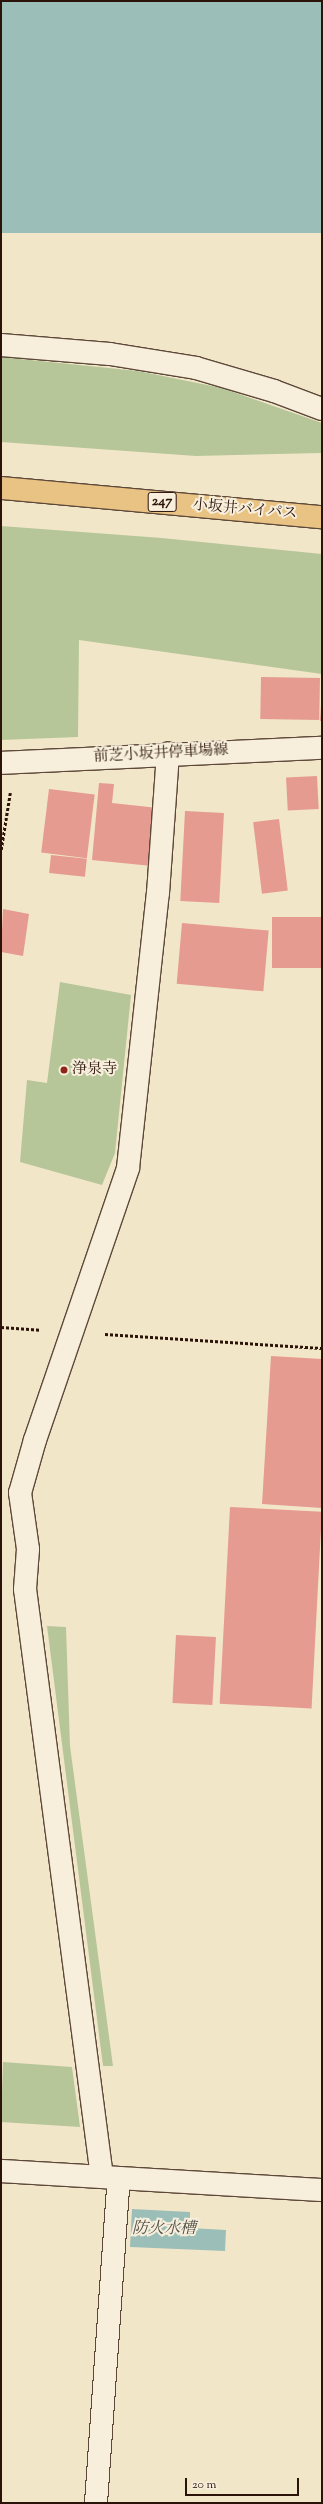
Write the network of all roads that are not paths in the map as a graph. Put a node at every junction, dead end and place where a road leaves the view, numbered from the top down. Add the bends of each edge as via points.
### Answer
1 (1, 345) edge
2 (322, 410) edge
3 (1, 488) edge
4 (322, 517) edge
5 (322, 748) edge
6 (168, 753) junction
7 (1, 762) edge
8 (1, 2171) edge
9 (111, 2178) junction
10 (322, 2190) edge
11 (96, 2503) edge

1 - 2 street via 110,354 196,368 274,391
3 - 4 highway, 小坂井バイパス / 247
5 - 6 street, 前芝小坂井停車場線
6 - 7 street, 前芝小坂井停車場線
6 - 9 street via 158,893 128,1168 35,1440 20,1493 28,1549 25,1589
8 - 9 street
9 - 10 street
9 - 11 street

